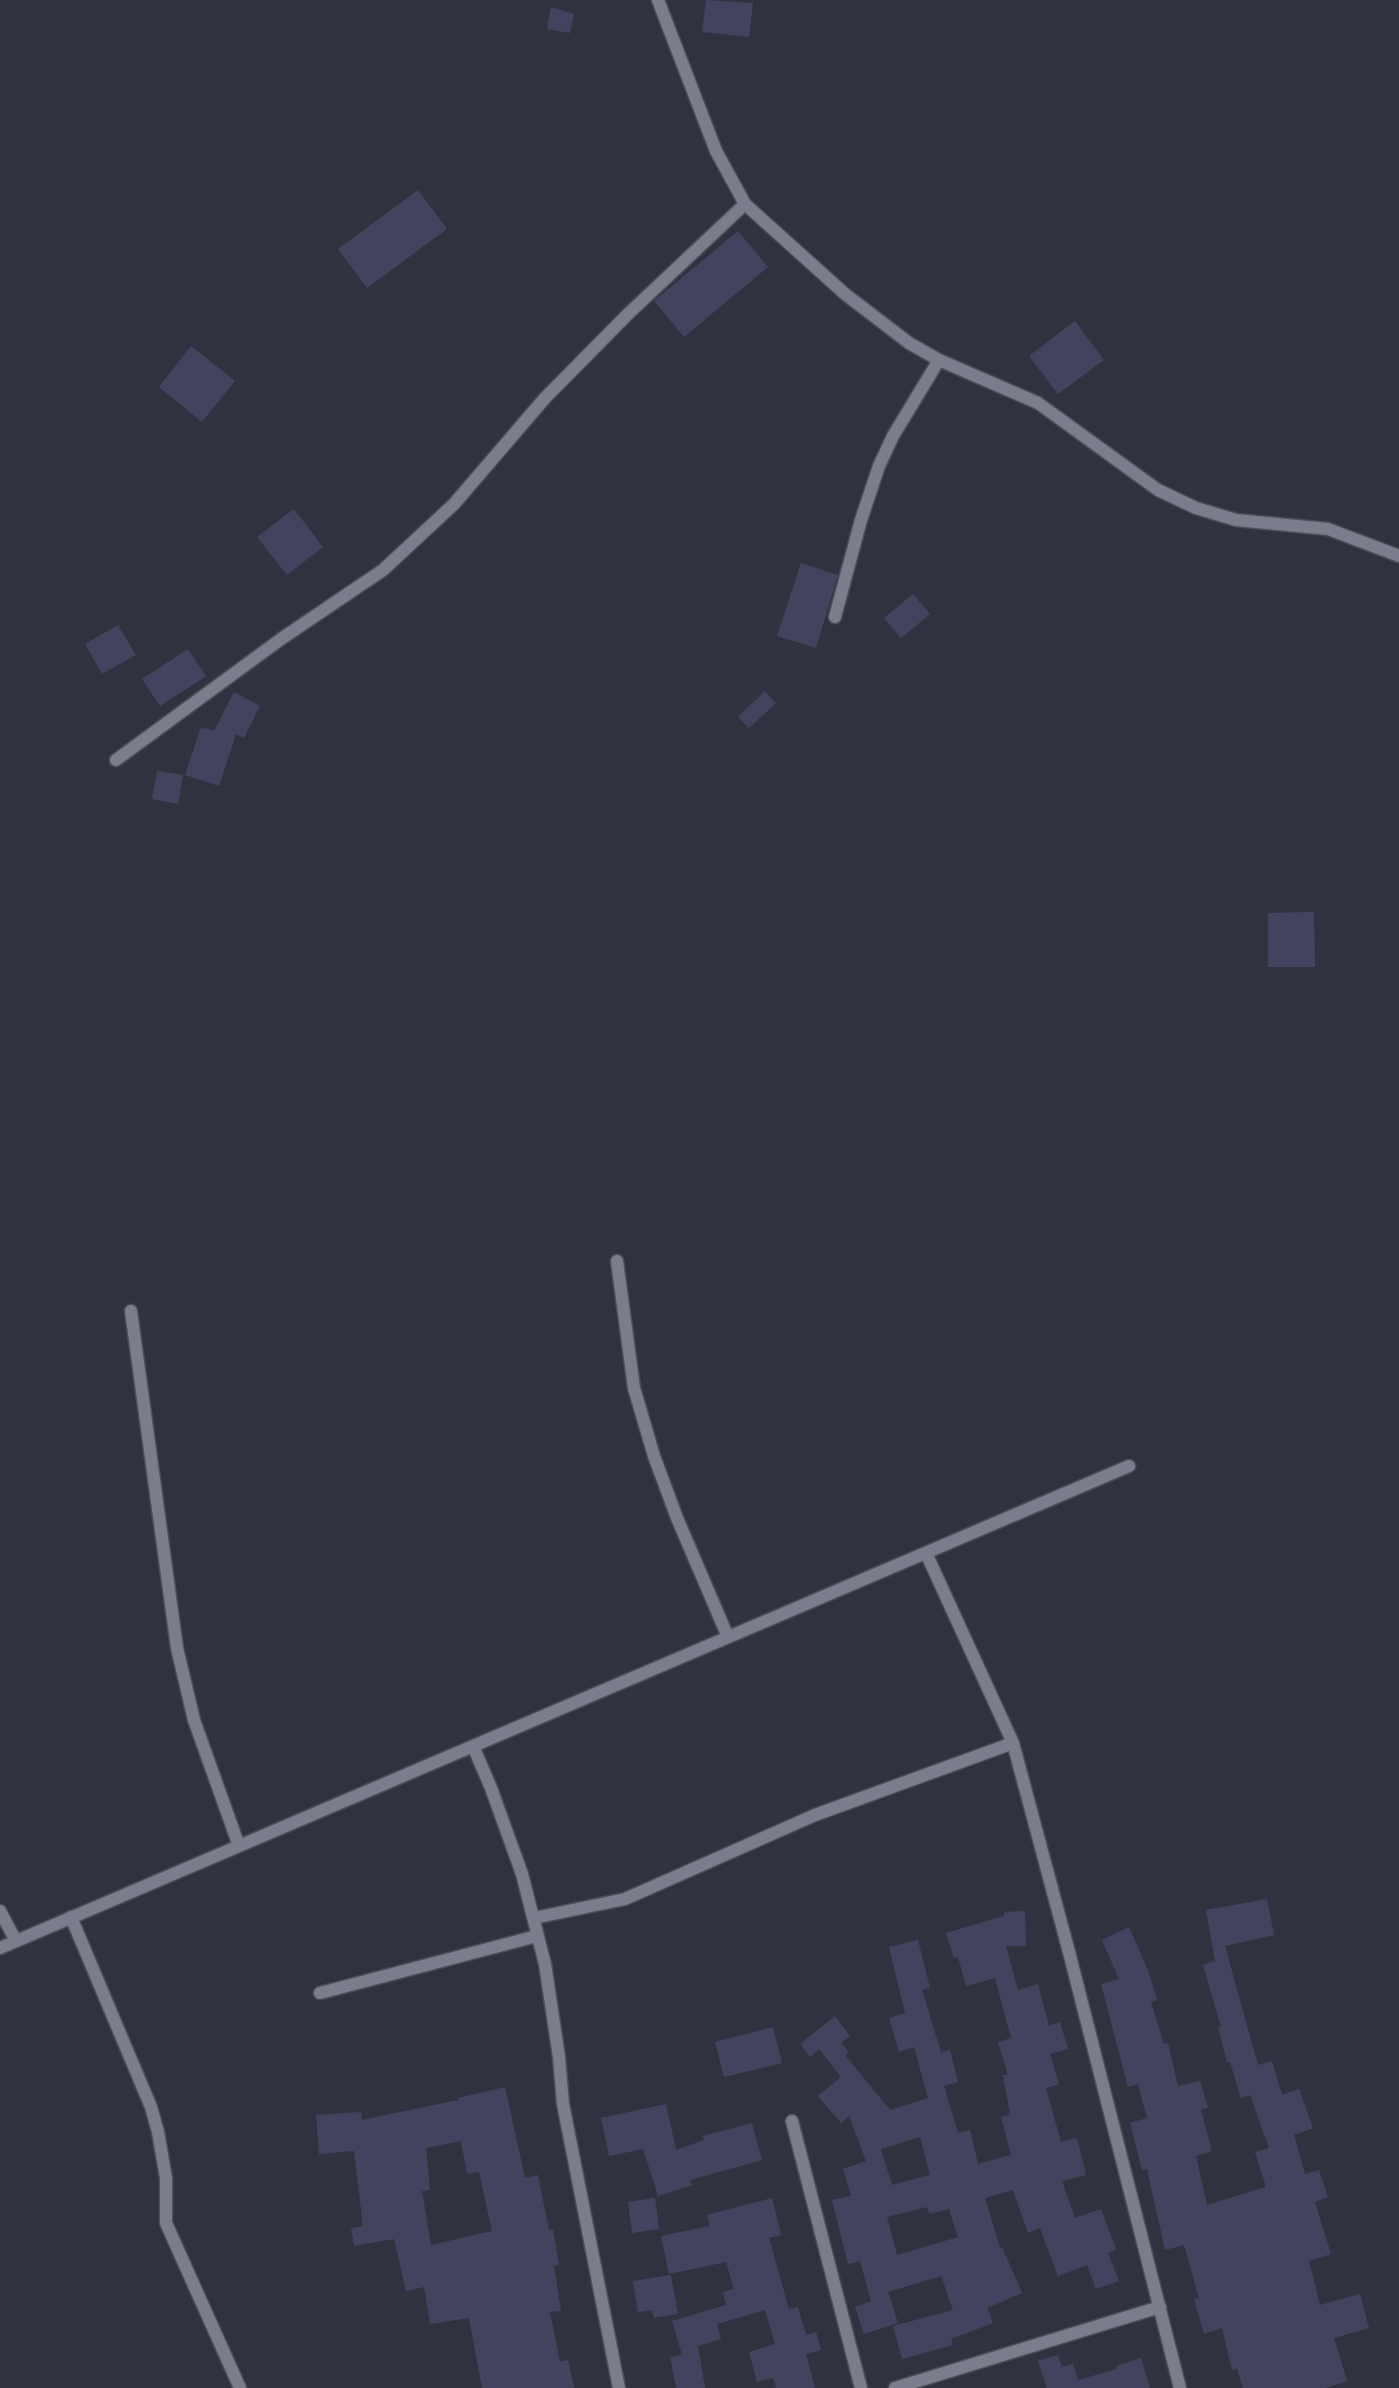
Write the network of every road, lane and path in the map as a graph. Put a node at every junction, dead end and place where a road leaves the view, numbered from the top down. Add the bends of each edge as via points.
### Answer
1 (658, 0) edge
2 (745, 204) junction
3 (939, 360) junction
4 (1399, 556) edge
5 (835, 617) dead end
6 (116, 760) dead end
7 (617, 1261) dead end
8 (131, 1311) dead end
9 (1129, 1466) dead end
10 (926, 1553) junction
11 (728, 1637) junction
12 (1013, 1743) junction
13 (473, 1746) junction
14 (239, 1846) junction
15 (0, 1911) edge
16 (71, 1917) junction
17 (534, 1918) junction
18 (537, 1936) junction
19 (16, 1941) junction
20 (0, 1948) edge
21 (320, 1992) dead end
22 (792, 2121) dead end
23 (1160, 2306) junction
24 (240, 2388) edge
25 (619, 2388) edge
26 (860, 2388) edge
27 (895, 2388) edge
28 (1180, 2388) edge

1 - 2 street via 716,151
2 - 3 street via 846,294 909,343
2 - 6 street via 628,314 545,398 454,504 383,570 281,639
3 - 4 street via 1038,403 1158,490 1196,508 1236,520 1328,529
3 - 5 street via 893,436 879,466
7 - 11 street via 634,1388 641,1413 677,1518
8 - 14 street via 177,1648 194,1720
9 - 10 street
10 - 11 street
10 - 12 street
11 - 13 street
12 - 17 street via 815,1815 625,1899
12 - 23 street
13 - 14 street
13 - 17 street via 507,1830
14 - 16 street
15 - 19 street
16 - 19 street
16 - 24 street via 151,2107 163,2156 166,2223
17 - 18 street
18 - 21 street
18 - 25 street via 553,2010 563,2104
19 - 20 street
22 - 26 street
23 - 27 street
23 - 28 street

